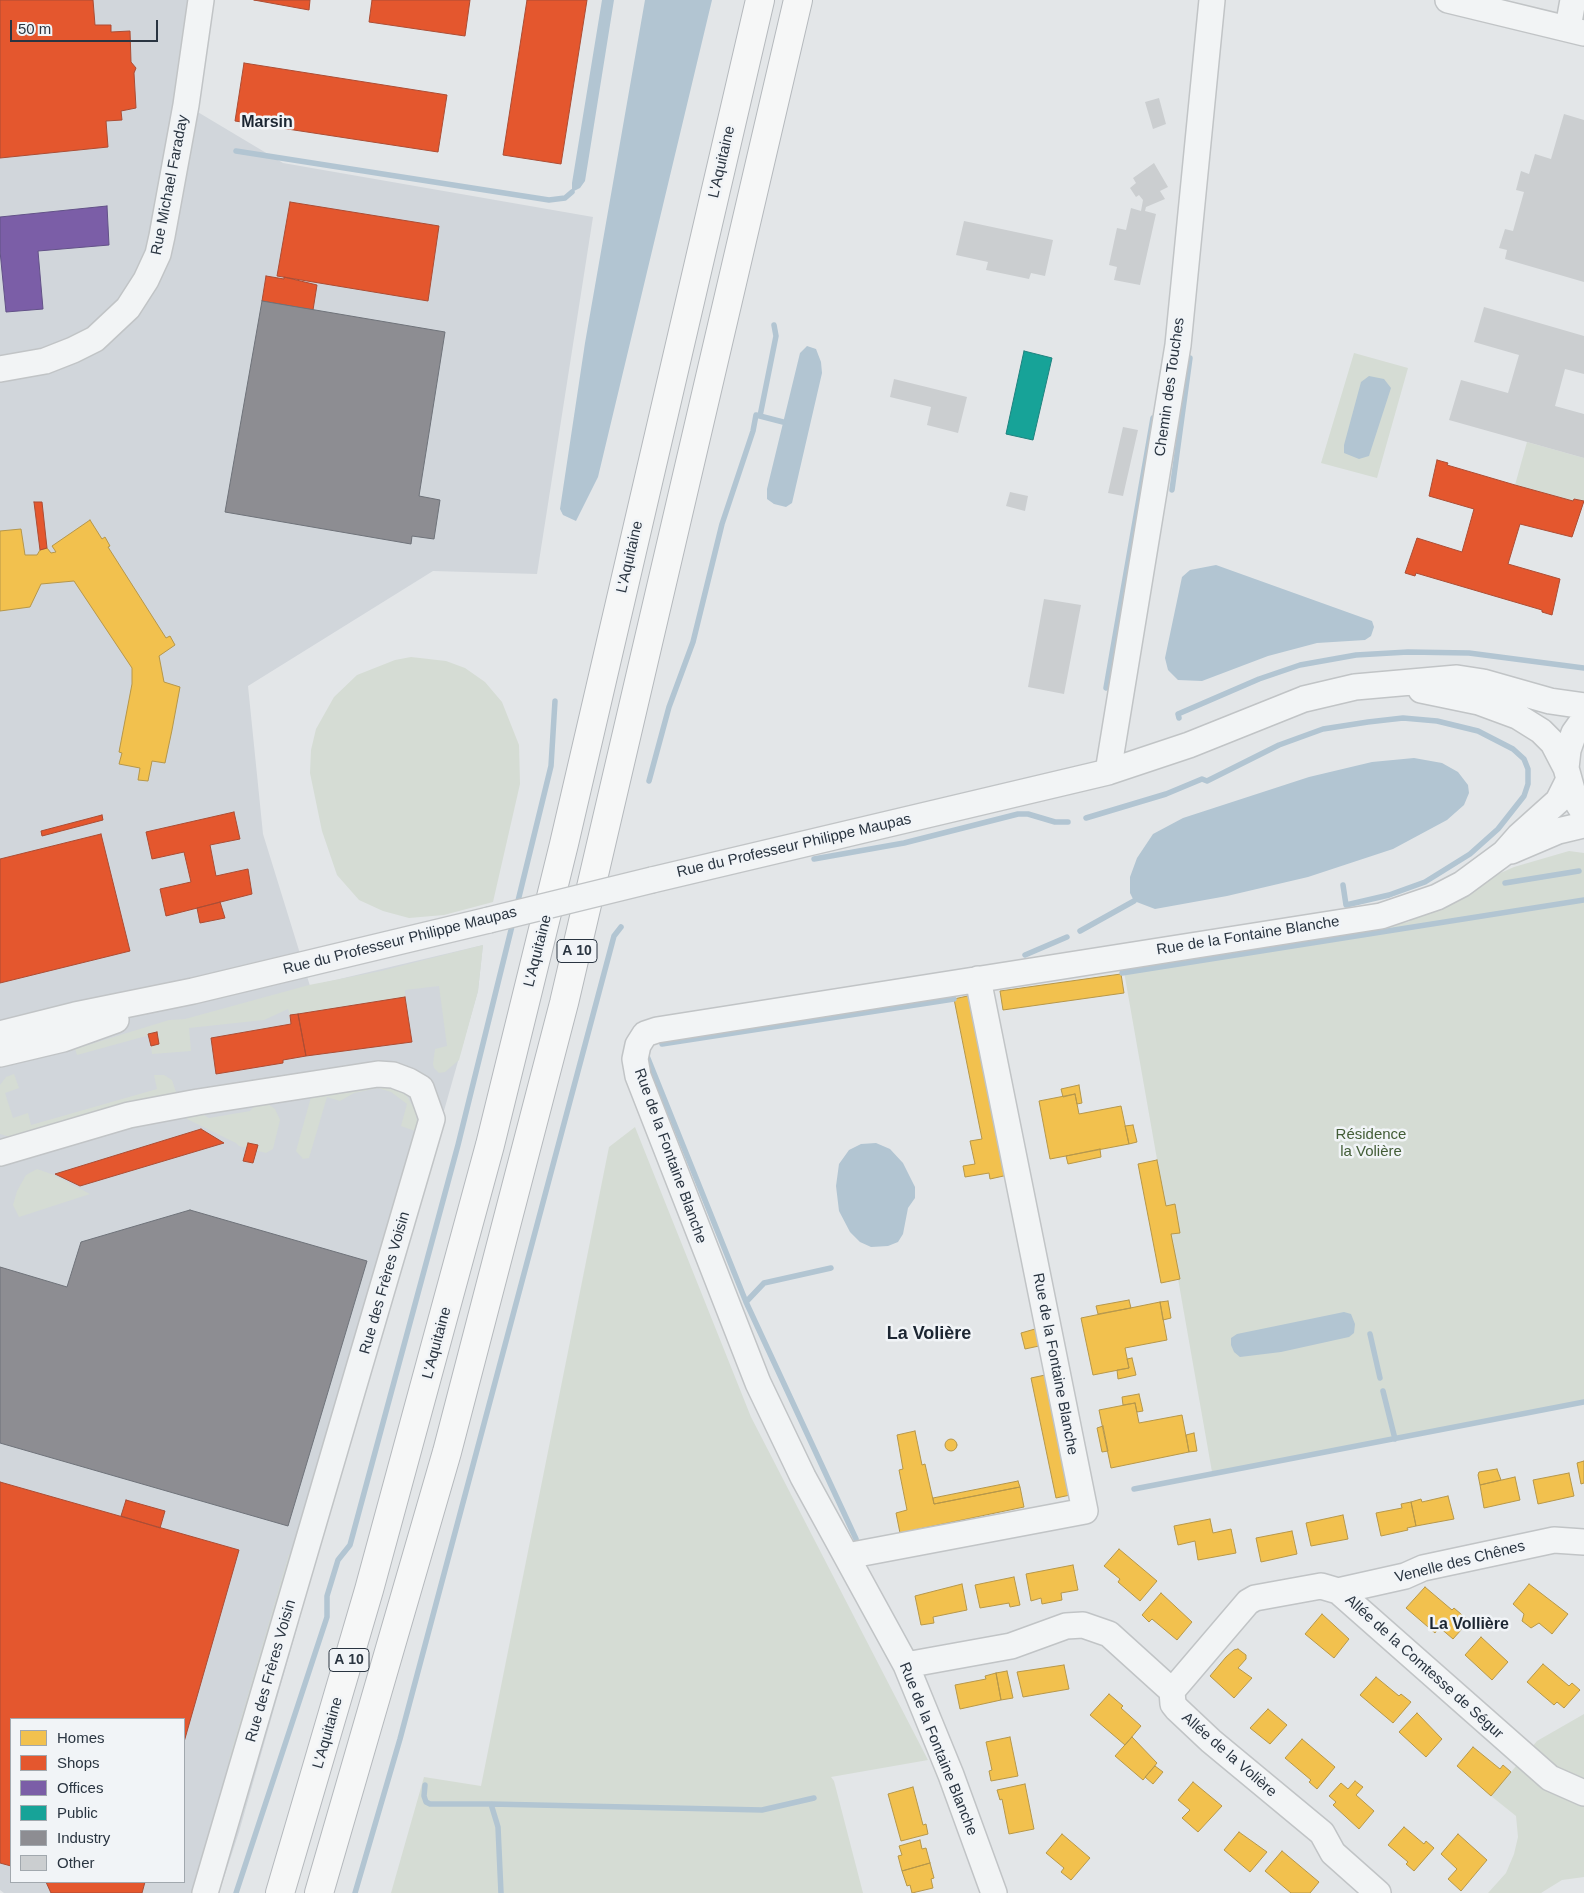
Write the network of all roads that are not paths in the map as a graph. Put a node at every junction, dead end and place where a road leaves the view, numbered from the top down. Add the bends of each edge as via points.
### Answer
1 (201, 0) edge
2 (760, 0) edge
3 (798, 0) edge
4 (1212, 0) edge
5 (1448, 0) edge
6 (1573, 0) edge
7 (1576, 30) edge
8 (0, 369) edge
9 (1389, 684) junction
10 (1584, 706) edge
11 (1584, 718) edge
12 (1108, 772) junction
13 (1567, 774) junction
14 (1584, 813) edge
15 (1584, 825) edge
16 (1504, 854) junction
17 (978, 979) junction
18 (193, 991) junction
19 (0, 1034) edge
20 (0, 1054) edge
21 (0, 1153) edge
22 (1584, 1542) edge
23 (847, 1556) junction
24 (1338, 1591) junction
25 (906, 1665) junction
26 (1172, 1691) junction
27 (1584, 1793) edge
28 (307, 1806) junction
29 (205, 1893) edge
30 (267, 1893) edge
31 (280, 1893) edge
32 (319, 1893) edge
33 (994, 1893) edge
34 (1378, 1893) edge

1 - 8 street, Rue Michael Faraday via 162,236 146,280 128,308 95,339 46,361
2 - 28 highway, L'Aquitaine / A 10 via 528,994 408,1452
3 - 32 highway, A 10 via 554,1041 447,1452
4 - 12 street, Chemin des Touches via 1178,345
5 - 7 street
6 - 7 street
9 - 10 street, Rue du Professeur Philippe Maupas via 1458,678
9 - 12 street, Rue du Professeur Philippe Maupas via 1356,687 1304,699 1189,745
9 - 13 street, Rue du Professeur Philippe Maupas via 1479,702 1517,716 1552,743
11 - 13 street via 1568,750
12 - 18 street, Rue du Professeur Philippe Maupas, bridge
13 - 14 street, Rue du Professeur Philippe Maupas via 1574,798
13 - 16 street, Rue de la Fontaine Blanche via 1558,801 1518,836
15 - 16 street, Rue de la Fontaine Blanche via 1558,831
16 - 17 street, Rue de la Fontaine Blanche via 1462,884 1436,897 1381,916
17 - 23 street, Rue de la Fontaine Blanche via 1085,1511
17 - 23 street, Rue de la Fontaine Blanche via 657,1030 645,1034 638,1045 635,1059 638,1076 758,1382 803,1477
18 - 19 street, Rue du Professeur Philippe Maupas
18 - 20 street, Rue du Professeur Philippe Maupas via 63,1038
21 - 29 street, Rue des Frères Voisin via 129,1115 378,1074 393,1075 421,1088 432,1119
22 - 24 street, Venelle des Chênes via 1554,1540 1423,1568 1405,1576
23 - 25 street, Rue de la Fontaine Blanche
24 - 26 street, Allée de la Comtesse de Ségur via 1321,1586 1248,1602
24 - 27 street, Allée de la Comtesse de Ségur via 1550,1778
25 - 26 street, Allée de la Volière via 1011,1646 1051,1630 1082,1626 1109,1634
25 - 33 street, Rue de la Fontaine Blanche
26 - 34 street, Allée de la Volière via 1172,1704 1177,1709 1322,1833 1333,1853
28 - 30 highway
28 - 31 highway, L'Aquitaine / A 10

